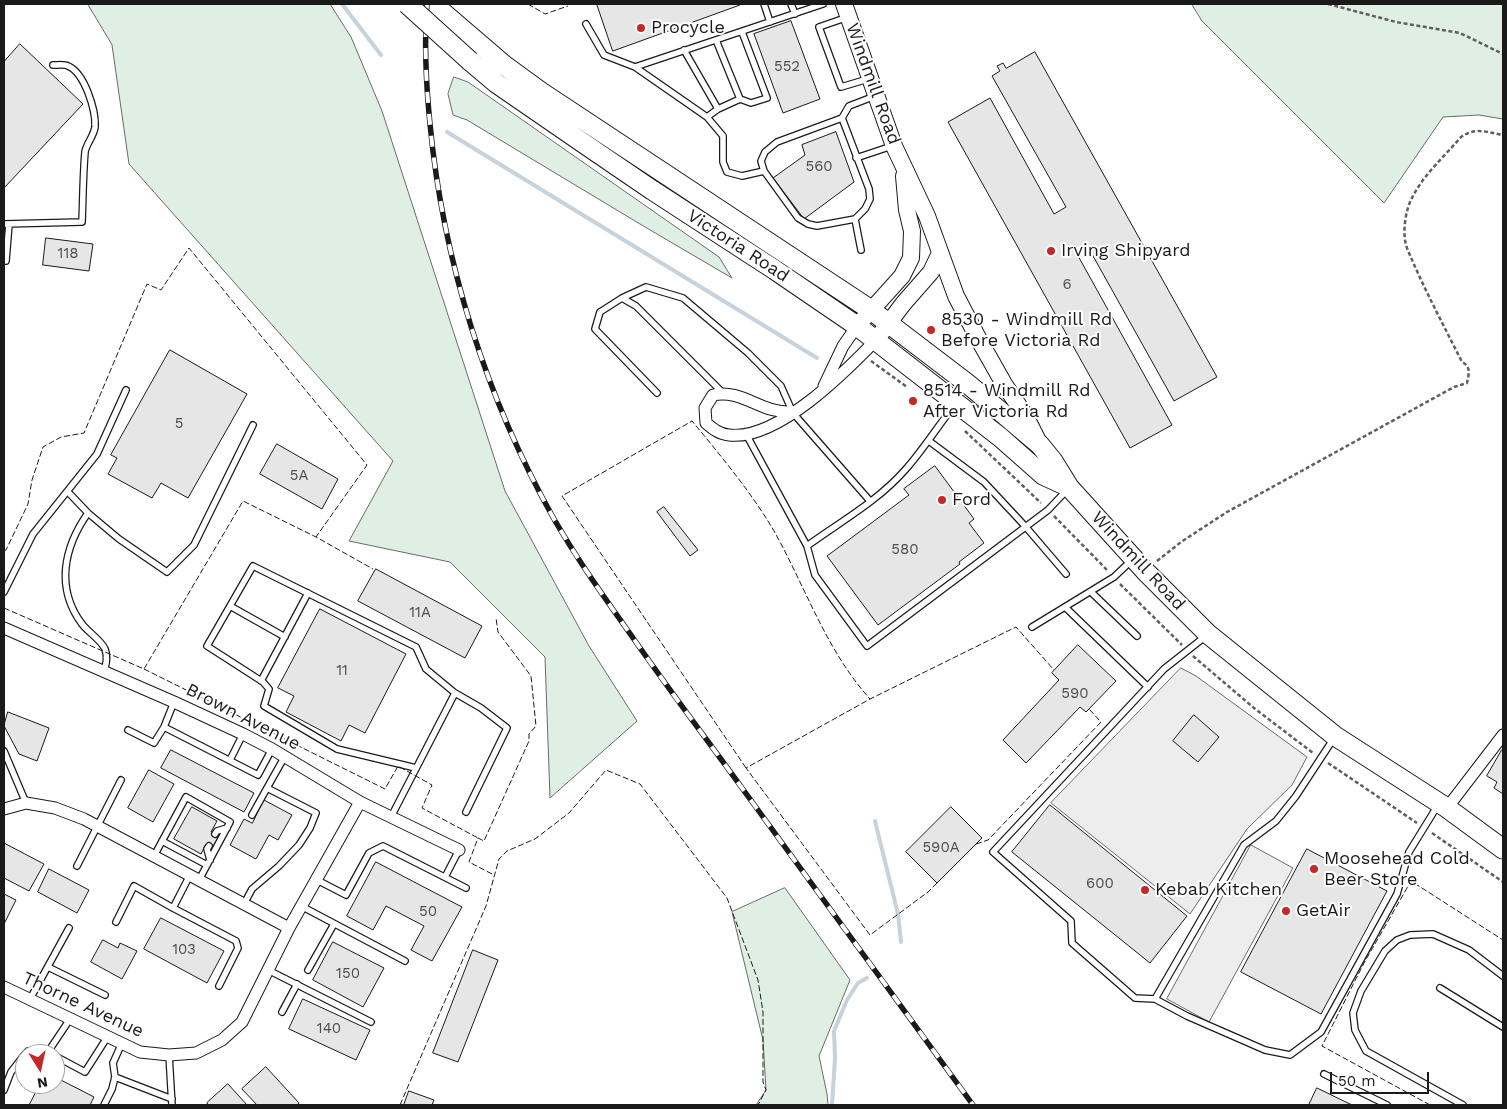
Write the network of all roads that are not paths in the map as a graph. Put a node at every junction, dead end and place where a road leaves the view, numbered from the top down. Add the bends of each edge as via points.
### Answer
1 (407, 4) edge
2 (433, 4) edge
3 (764, 4) edge
4 (791, 4) edge
5 (823, 4) edge
6 (846, 10) edge
7 (795, 14) junction
8 (770, 22) junction
9 (586, 24) dead end
10 (742, 32) junction
11 (716, 40) junction
12 (684, 50) junction
13 (53, 65) dead end
14 (635, 67) junction
15 (870, 78) junction
16 (876, 96) junction
17 (740, 99) junction
18 (718, 109) junction
19 (707, 117) junction
20 (842, 118) junction
21 (894, 146) junction
22 (856, 158) junction
23 (903, 164) junction
24 (764, 171) junction
25 (855, 219) junction
26 (7, 224) edge
27 (861, 250) dead end
28 (940, 253) junction
29 (6, 261) dead end
30 (622, 298) junction
31 (871, 310) junction
32 (889, 323) junction
33 (857, 326) junction
34 (876, 340) junction
35 (126, 390) dead end
36 (823, 390) junction
37 (657, 392) dead end
38 (723, 393) junction
39 (957, 402) junction
40 (793, 413) junction
41 (253, 425) dead end
42 (746, 434) junction
43 (929, 441) junction
44 (1040, 445) junction
45 (1070, 487) junction
46 (68, 492) junction
47 (870, 501) junction
48 (88, 513) junction
49 (1025, 526) junction
50 (807, 546) junction
51 (1139, 565) junction
52 (1066, 574) dead end
53 (4, 592) edge
54 (1091, 592) junction
55 (308, 593) junction
56 (230, 606) junction
57 (1065, 607) junction
58 (1032, 627) dead end
59 (4, 628) edge
60 (1208, 634) junction
61 (1137, 636) dead end
62 (285, 637) junction
63 (104, 672) junction
64 (261, 681) junction
65 (1148, 686) junction
66 (455, 693) junction
67 (174, 702) junction
68 (164, 727) junction
69 (128, 730) dead end
70 (243, 734) junction
71 (1503, 735) edge
72 (1335, 736) junction
73 (272, 749) junction
74 (4, 751) edge
75 (285, 756) junction
76 (230, 760) junction
77 (416, 768) junction
78 (121, 780) dead end
79 (267, 788) junction
80 (360, 802) junction
81 (26, 803) junction
82 (1443, 806) junction
83 (4, 808) edge
84 (466, 812) dead end
85 (252, 815) dead end
86 (391, 817) junction
87 (97, 825) junction
88 (227, 828) junction
89 (215, 834) dead end
90 (162, 841) junction
91 (209, 846) dead end
92 (1503, 849) edge
93 (459, 850) joint
94 (154, 856) junction
95 (208, 863) junction
96 (77, 866) dead end
97 (194, 877) junction
98 (445, 877) junction
99 (316, 880) junction
100 (466, 888) dead end
101 (244, 904) junction
102 (301, 906) junction
103 (173, 908) junction
104 (116, 922) dead end
105 (334, 924) junction
106 (69, 928) dead end
107 (289, 928) junction
108 (404, 961) dead end
109 (48, 966) junction
110 (268, 970) junction
111 (308, 970) dead end
112 (1503, 976) edge
113 (297, 984) junction
114 (219, 986) dead end
115 (4, 987) edge
116 (1440, 988) dead end
117 (106, 995) dead end
118 (30, 999) junction
119 (1155, 999) junction
120 (282, 1012) dead end
121 (71, 1018) junction
122 (371, 1022) dead end
123 (1503, 1027) edge
124 (108, 1036) junction
125 (122, 1043) junction
126 (55, 1044) edge
127 (169, 1055) junction
128 (65, 1061) edge
129 (15, 1067) edge
130 (1324, 1074) dead end
131 (115, 1077) junction
132 (4, 1090) edge
133 (172, 1102) edge
134 (104, 1105) edge
135 (1387, 1105) edge
136 (1463, 1105) edge

1 - 33 main road, Victoria Road, bridge via 504,88
2 - 31 main road, Victoria Road via 504,65 567,110
3 - 8 lane
4 - 7 lane
5 - 7 lane
6 - 15 main road, Windmill Road
6 - 15 lane via 819,27 841,87
7 - 8 lane
8 - 10 lane
9 - 14 lane via 604,55
10 - 11 lane
10 - 17 lane via 767,98 751,103
11 - 12 lane
11 - 17 lane
12 - 14 lane
12 - 18 lane
13 - 26 lane via 68,65 83,80 93,111 95,128 86,150 82,222
14 - 19 lane
15 - 16 main road, Windmill Road
16 - 20 lane via 849,106
16 - 21 main road, Windmill Road
17 - 18 lane
18 - 19 lane
19 - 24 lane via 723,136 723,162 727,172 742,176
20 - 22 lane
20 - 24 lane via 777,142 765,152 761,161
21 - 22 lane
21 - 23 main road, Windmill Road
22 - 25 lane via 870,199
23 - 28 main road, Windmill Road
23 - 31 main road, Windmill Road via 912,231 911,258 902,276
24 - 25 lane via 798,218 808,224 817,226
25 - 27 lane
26 - 29 lane
28 - 32 main road via 932,272
28 - 44 main road, Windmill Road via 956,296
30 - 37 lane via 600,312 595,329
30 - 38 lane via 636,306
30 - 40 lane via 646,287 683,298 748,353 781,386
31 - 32 main road, Victoria Road
31 - 33 main road, Windmill Road
32 - 34 main road
32 - 44 main road, Victoria Road
33 - 34 main road, Victoria Road
33 - 36 street via 843,346
34 - 36 street
34 - 39 main road, Victoria Road
35 - 46 lane via 97,454
36 - 40 street
38 - 40 street
38 - 42 street via 713,394 705,408 706,423 729,435
39 - 43 lane
39 - 45 main road, Victoria Road via 1043,475
40 - 42 street via 772,426
40 - 47 lane
41 - 48 lane via 194,545 167,572
42 - 50 lane
43 - 47 lane via 904,471
43 - 49 lane via 984,482
44 - 45 main road, Windmill Road
45 - 49 lane via 1048,510
45 - 51 main road, Windmill Road
46 - 48 lane
46 - 53 lane via 33,534
47 - 50 lane
48 - 63 lane via 72,543 65,578 73,610 105,648 107,661
49 - 50 lane via 867,646 815,575
49 - 52 lane
51 - 54 lane
51 - 60 main road, Windmill Road
54 - 57 lane
54 - 61 lane
55 - 56 lane via 253,566
55 - 62 lane
55 - 66 lane via 416,647 426,670
56 - 62 lane
56 - 64 lane via 207,646
57 - 58 lane
57 - 65 lane
59 - 63 street, Brown Avenue
60 - 65 lane
60 - 72 main road, Windmill Road
62 - 64 lane
63 - 67 street, Brown Avenue
64 - 77 lane via 269,689 264,706 337,749
65 - 119 lane via 993,852 1071,921 1072,942 1135,998
66 - 77 lane
66 - 84 lane via 507,728
67 - 68 lane
67 - 70 street, Brown Avenue
68 - 69 lane via 154,743
68 - 76 lane
70 - 73 street, Brown Avenue
70 - 76 lane
71 - 82 street
72 - 82 main road, Windmill Road
72 - 119 lane via 1276,821 1244,845
73 - 75 street, Brown Avenue
73 - 76 lane via 258,775
74 - 81 lane
75 - 79 lane
75 - 80 street, Brown Avenue
77 - 86 lane
78 - 87 lane
79 - 85 lane
79 - 101 lane via 316,813 299,845 252,889
80 - 86 street, Brown Avenue
80 - 99 street, Thorne Avenue
81 - 83 street
81 - 87 street via 55,808
82 - 92 main road, Windmill Road
82 - 119 lane via 1409,852 1397,894 1321,1032 1290,1054 1265,1050
86 - 93 street, Brown Avenue
87 - 94 street
87 - 96 lane
88 - 89 lane
88 - 90 lane via 230,822 186,797
88 - 95 lane
90 - 94 lane
90 - 95 lane
91 - 95 lane
93 - 98 lane
94 - 97 street
95 - 97 lane
97 - 101 street
97 - 103 lane
98 - 99 lane via 383,846 368,853 346,896
98 - 100 lane
99 - 102 street, Thorne Avenue
101 - 107 street
102 - 105 lane
102 - 107 street, Thorne Avenue
103 - 104 lane via 134,886
103 - 114 lane via 236,941 238,948
105 - 108 lane
105 - 111 lane
106 - 109 lane
107 - 110 street, Thorne Avenue
109 - 117 lane
109 - 118 lane
110 - 113 lane
110 - 127 street, Thorne Avenue via 242,1022 222,1040 196,1053
112 - 136 lane via 1469,950 1433,934 1410,934 1385,951 1361,991 1353,1013 1355,1030 1366,1051
113 - 120 lane
113 - 122 lane
115 - 118 street, Thorne Avenue
116 - 123 lane
118 - 121 street, Thorne Avenue
121 - 124 street, Thorne Avenue
121 - 126 lane
124 - 125 street, Thorne Avenue
124 - 128 lane via 86,1072
125 - 127 street, Thorne Avenue via 140,1052
125 - 131 lane via 113,1063
127 - 133 lane
129 - 132 lane
130 - 135 lane
131 - 133 lane
131 - 134 lane

